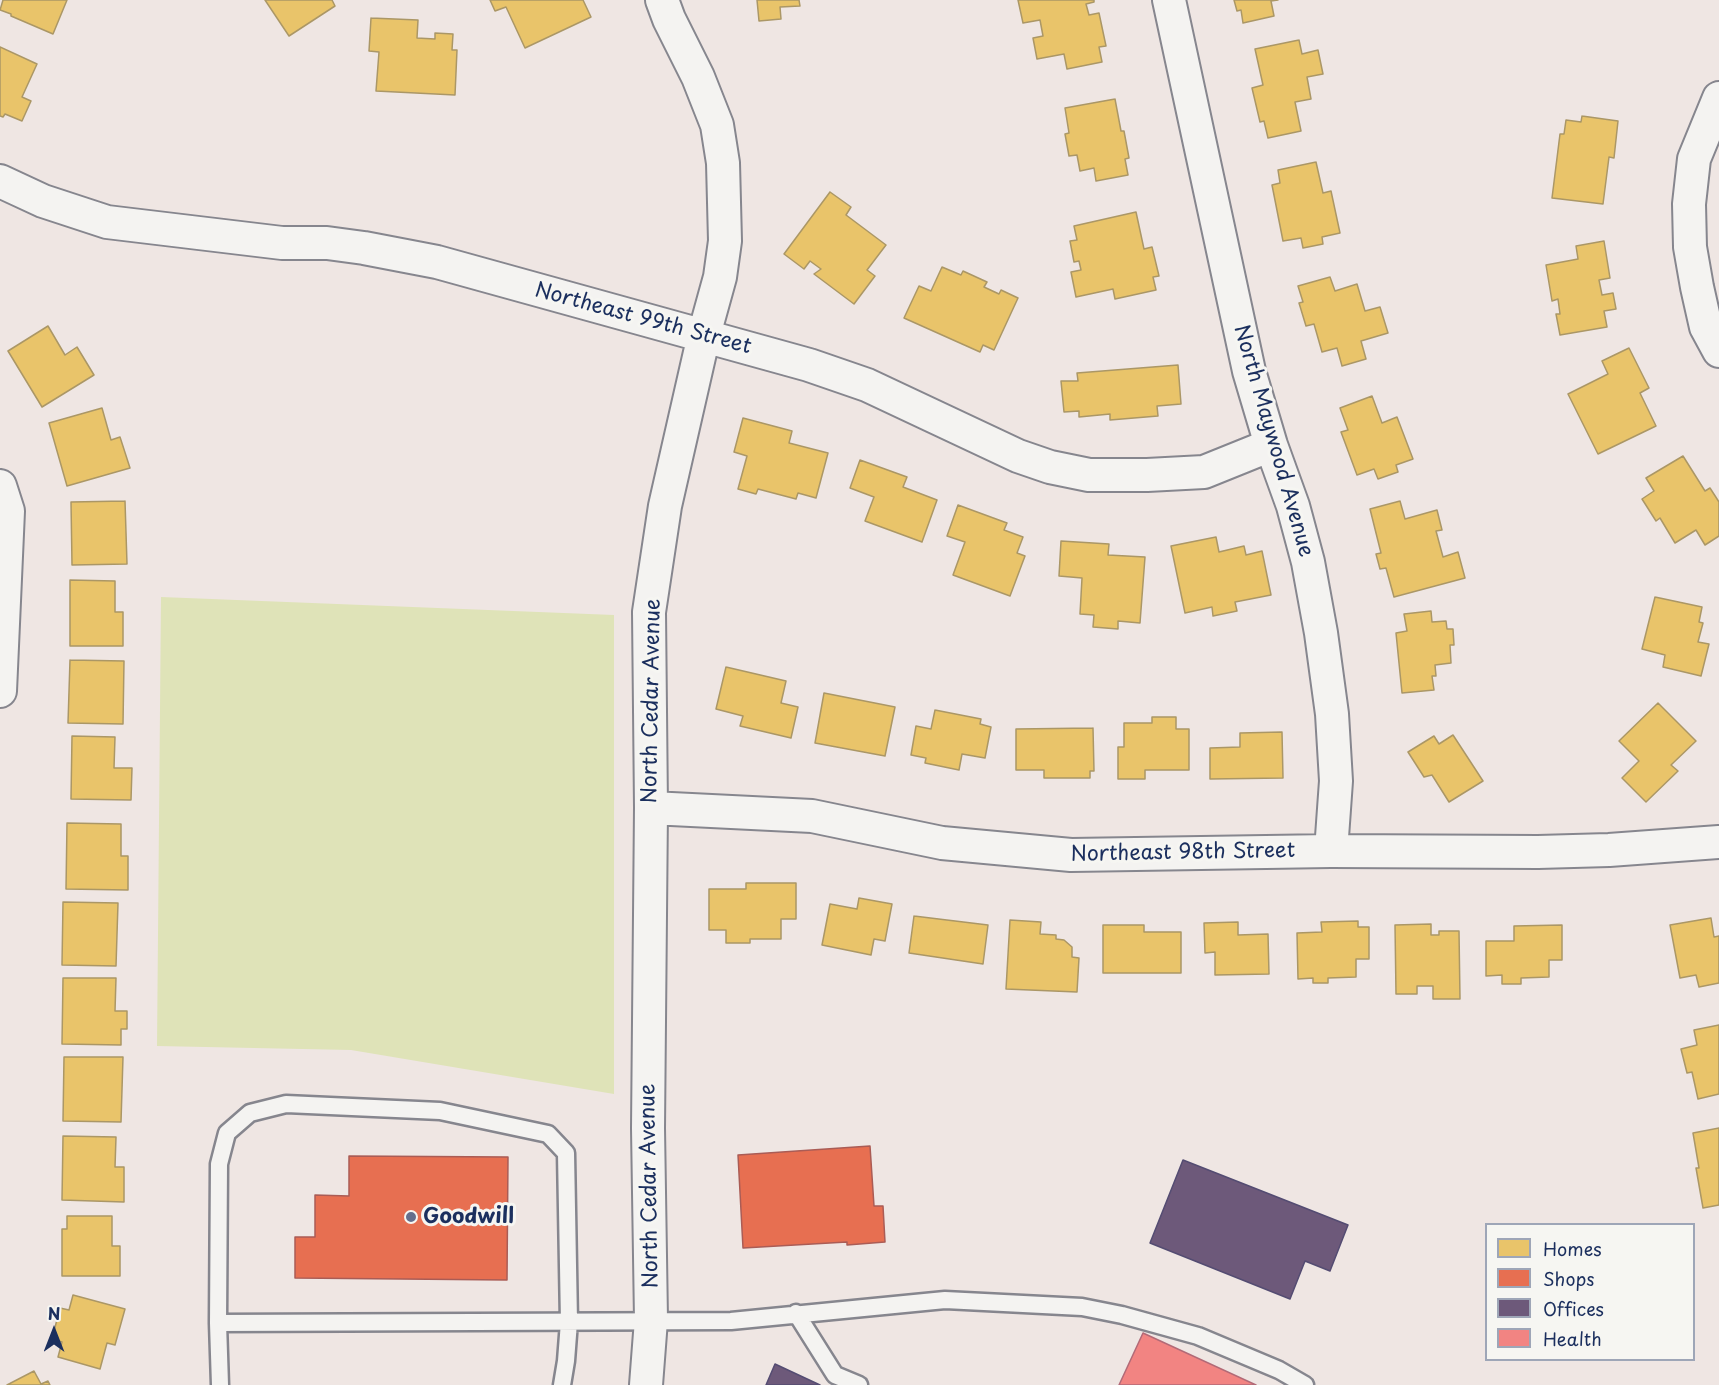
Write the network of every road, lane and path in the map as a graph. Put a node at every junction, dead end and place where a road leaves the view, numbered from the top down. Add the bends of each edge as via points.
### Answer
1 (662, 0) edge
2 (1169, 0) edge
3 (1719, 98) edge
4 (0, 181) edge
5 (704, 335) junction
6 (1719, 351) edge
7 (1271, 445) junction
8 (0, 486) edge
9 (0, 691) edge
10 (651, 808) junction
11 (1719, 842) edge
12 (1331, 851) junction
13 (796, 1313) junction
14 (651, 1320) junction
15 (569, 1322) junction
16 (218, 1323) junction
17 (220, 1385) edge
18 (562, 1385) edge
19 (646, 1385) edge
20 (858, 1385) edge
21 (1305, 1385) edge

1 - 5 street, North Cedar Avenue via 717,125 723,162 725,242
2 - 7 street, North Maywood Avenue via 1249,371
3 - 6 street via 1694,159 1689,204 1690,247 1697,287 1706,327
4 - 5 street, Northeast 99th Street via 43,201 107,222 282,243 364,248 437,262
5 - 7 street, Northeast 99th Street via 867,385 1018,456 1089,475 1203,472
5 - 10 street, North Cedar Avenue via 665,506 649,612
7 - 12 street, North Maywood Avenue via 1308,562 1321,633 1336,781
8 - 9 street via 8,511
10 - 12 street, Northeast 98th Street via 812,816 942,843 1071,855
10 - 14 street, North Cedar Avenue
11 - 12 street, Northeast 98th Street via 1538,852
13 - 14 lane via 731,1321
13 - 20 lane via 835,1375
13 - 21 lane via 945,1300 1082,1307 1198,1336
14 - 15 lane
14 - 19 street, North Cedar Avenue
15 - 16 lane
15 - 16 lane via 566,1153 548,1134 440,1111 286,1104 250,1113 227,1133 219,1164
15 - 18 lane
16 - 17 lane

